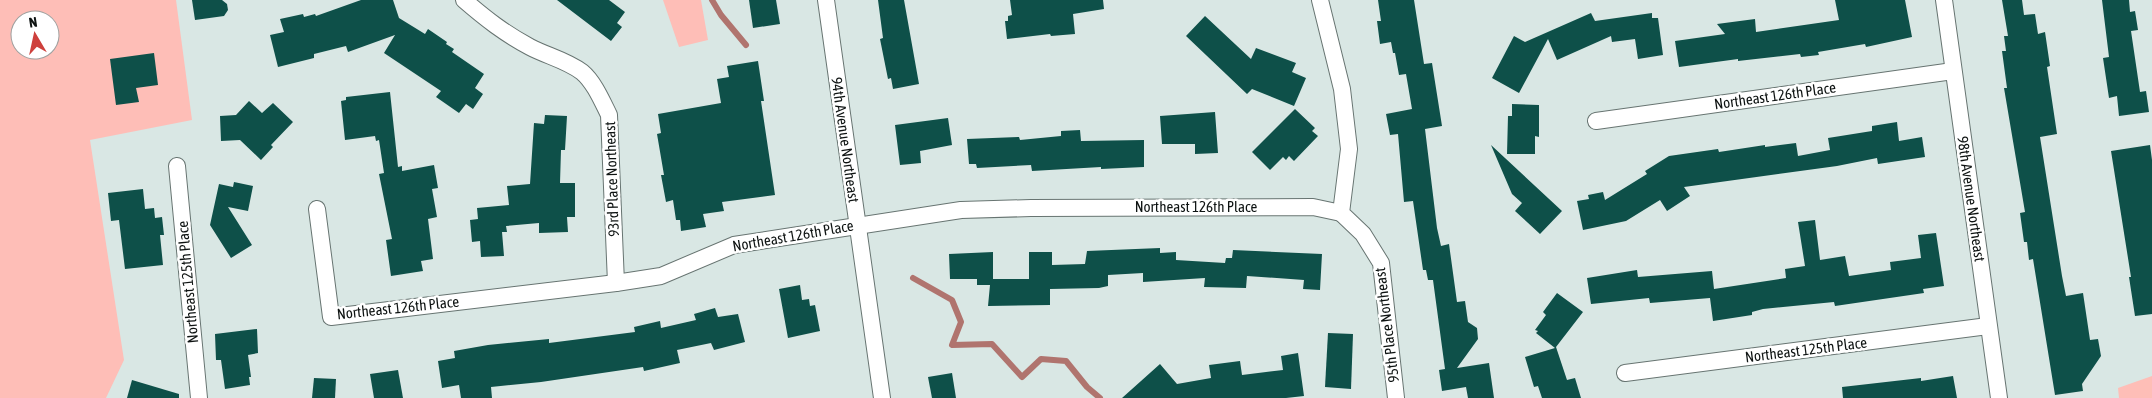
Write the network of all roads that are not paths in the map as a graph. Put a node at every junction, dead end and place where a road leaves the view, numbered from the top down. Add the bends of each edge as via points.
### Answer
1 (464, 0) edge
2 (826, 0) edge
3 (1320, 0) edge
4 (1944, 0) edge
5 (1953, 71) junction
6 (1596, 120) dead end
7 (177, 166) dead end
8 (317, 209) dead end
9 (1341, 213) junction
10 (857, 225) junction
11 (616, 283) junction
12 (1988, 326) junction
13 (1625, 373) dead end
14 (199, 398) edge
15 (882, 398) edge
16 (1396, 398) edge
17 (1999, 398) edge

1 - 11 street, 93rd Place Northeast via 496,28 584,73 600,96 609,115
2 - 10 street, 94th Avenue Northeast
3 - 9 street via 1342,88 1349,149
4 - 5 street, 98th Avenue Northeast
5 - 6 street, Northeast 126th Place
5 - 12 street, 98th Avenue Northeast
7 - 14 street, Northeast 125th Place
8 - 11 street, Northeast 126th Place via 331,317
9 - 10 street, Northeast 126th Place via 1313,206 1031,208 961,210
9 - 16 street, 95th Place Northeast via 1363,234 1381,263
10 - 11 street, Northeast 126th Place via 734,245 661,276
10 - 15 street, 94th Avenue Northeast
12 - 13 street, Northeast 125th Place
12 - 17 street, 98th Avenue Northeast

